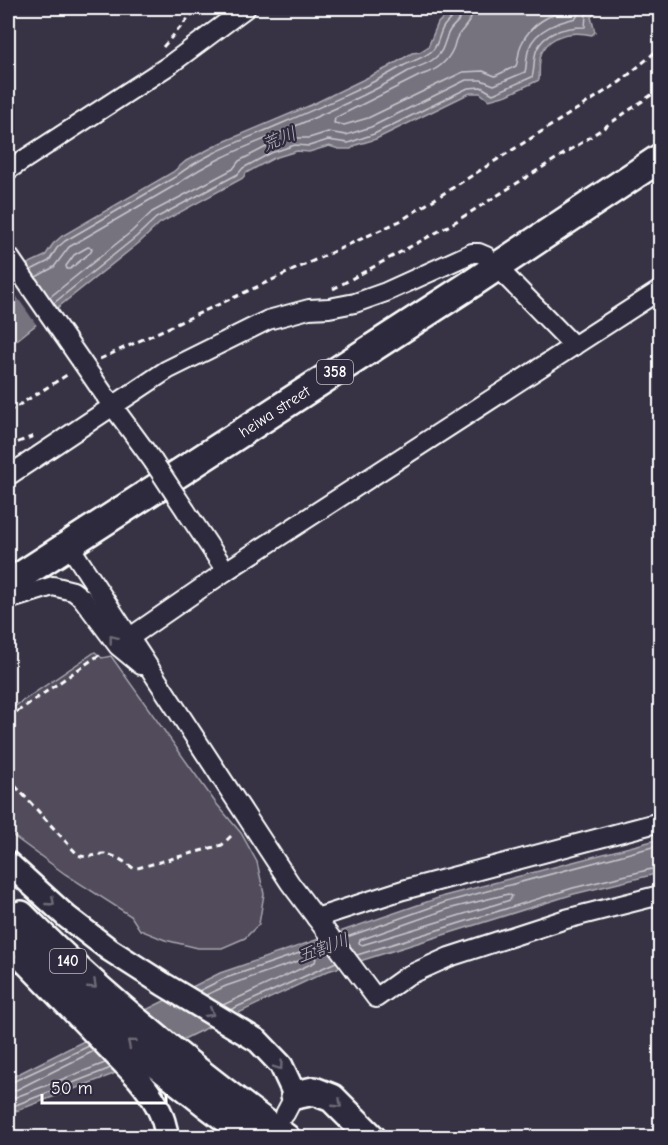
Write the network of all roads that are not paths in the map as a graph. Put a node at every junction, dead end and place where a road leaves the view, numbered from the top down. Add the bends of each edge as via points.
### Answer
1 (246, 8) edge
2 (660, 158) edge
3 (8, 170) edge
4 (8, 255) edge
5 (497, 266) junction
6 (660, 290) edge
7 (574, 346) junction
8 (109, 401) junction
9 (8, 476) edge
10 (69, 545) junction
11 (226, 571) junction
12 (8, 584) edge
13 (8, 600) edge
14 (129, 638) junction
15 (156, 678) junction
16 (660, 822) edge
17 (8, 863) edge
18 (660, 896) edge
19 (12, 915) edge
20 (319, 922) junction
21 (8, 945) edge
22 (100, 1016) junction
23 (172, 1065) junction
24 (289, 1115) edge
25 (167, 1137) edge
26 (252, 1137) edge
27 (372, 1137) edge

1 - 3 street via 168,66
2 - 5 highway, heiwa street / 358
4 - 8 street, bridge
5 - 7 street
5 - 8 street via 479,252 471,253 355,303 268,320
5 - 10 highway, heiwa street / 358
6 - 7 street
7 - 11 street
8 - 9 street
8 - 11 street, bridge
10 - 12 highway, heiwa street / 358
10 - 14 street
11 - 14 street
15 -> 13 street via 118,646 73,591 53,586
14 - 15 street
15 - 20 street
16 - 20 street via 402,890
17 -> 24 main road via 110,950 258,1041 281,1065
18 - 20 street via 566,920 449,957 407,976 376,998
19 - 22 highway, 140
21 - 22 main road
22 - 23 highway, 140
22 - 25 main road via 152,1095
23 - 24 highway, 140
23 - 26 highway, 140
24 -> 27 highway via 314,1090 332,1098

